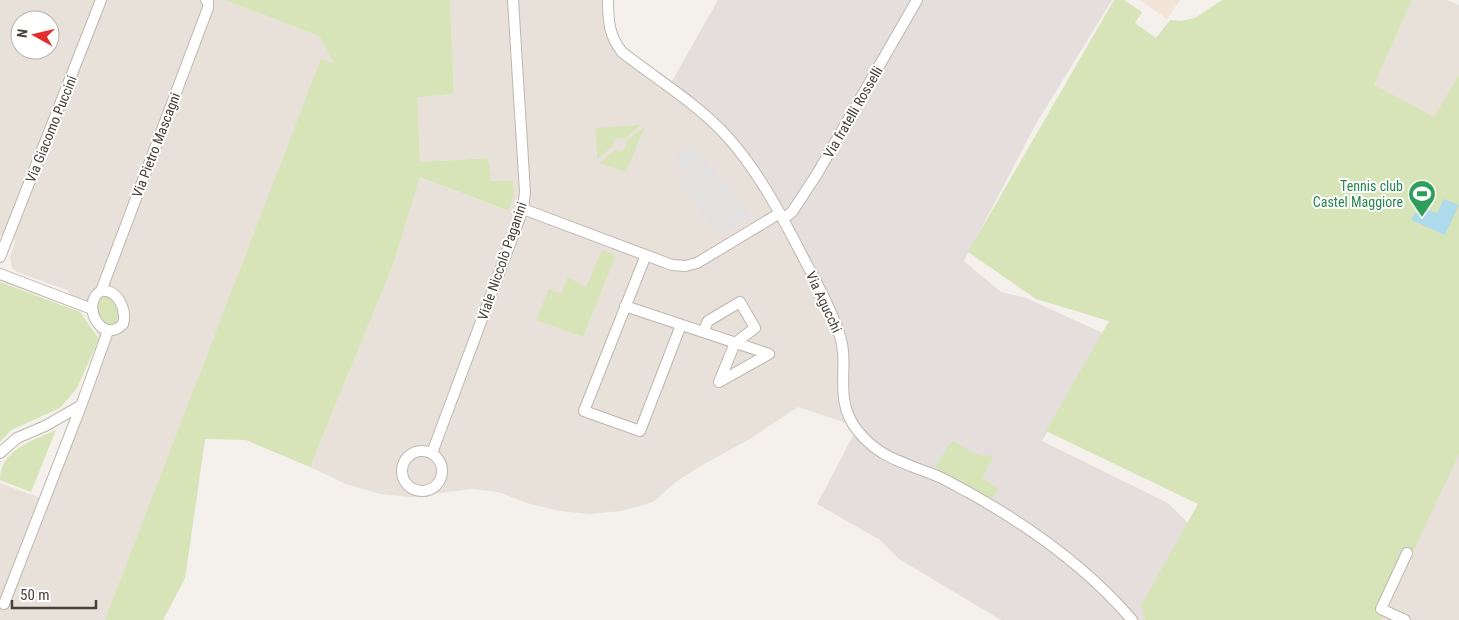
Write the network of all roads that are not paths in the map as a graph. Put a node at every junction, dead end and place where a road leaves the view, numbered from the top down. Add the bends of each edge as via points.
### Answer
1 (102, 0) edge
2 (206, 0) edge
3 (513, 0) edge
4 (608, 0) edge
5 (917, 0) edge
6 (523, 209) junction
7 (781, 216) junction
8 (646, 255) junction
9 (0, 257) edge
10 (0, 274) edge
11 (101, 291) junction
12 (625, 306) junction
13 (92, 309) junction
14 (681, 325) junction
15 (108, 331) junction
16 (703, 332) junction
17 (735, 343) junction
18 (81, 406) junction
19 (0, 453) edge
20 (432, 453) junction
21 (1407, 553) dead end
22 (4, 604) dead end
23 (1132, 620) edge
24 (1405, 620) edge

1 - 9 street, Via Giacomo Puccini
2 - 11 street, Via Pietro Mascagni via 208,8
3 - 6 street, Viale Niccolò Paganini via 525,192
4 - 7 street, Via Agucchi via 609,26 617,46 722,131 758,176
5 - 7 street, Via fratelli Rosselli via 817,174 792,212
6 - 8 street, Via fratelli Rosselli
6 - 20 street, Viale Niccolò Paganini
7 - 8 street, Via fratelli Rosselli via 697,263 672,265
7 - 23 street, Via Agucchi via 841,336 842,391 847,412 872,447 891,459 941,478 1042,539 1070,558 1108,592
8 - 12 street
10 - 13 street
11 - 13 street, Via Pietro Mascagni via 93,298
11 - 15 street via 114,293 124,311 123,324
12 - 14 street
12 - 14 street via 584,411 640,431
13 - 15 street via 99,324
14 - 16 street
15 - 18 street
16 - 17 street
16 - 17 street via 708,321 740,302 755,328
17 - 17 street via 769,354 719,382 726,366
18 - 19 street via 17,438
18 - 22 street
20 - 20 street via 414,452 404,461 403,479 410,488 429,491 440,482 441,464
21 - 24 street via 1381,609

